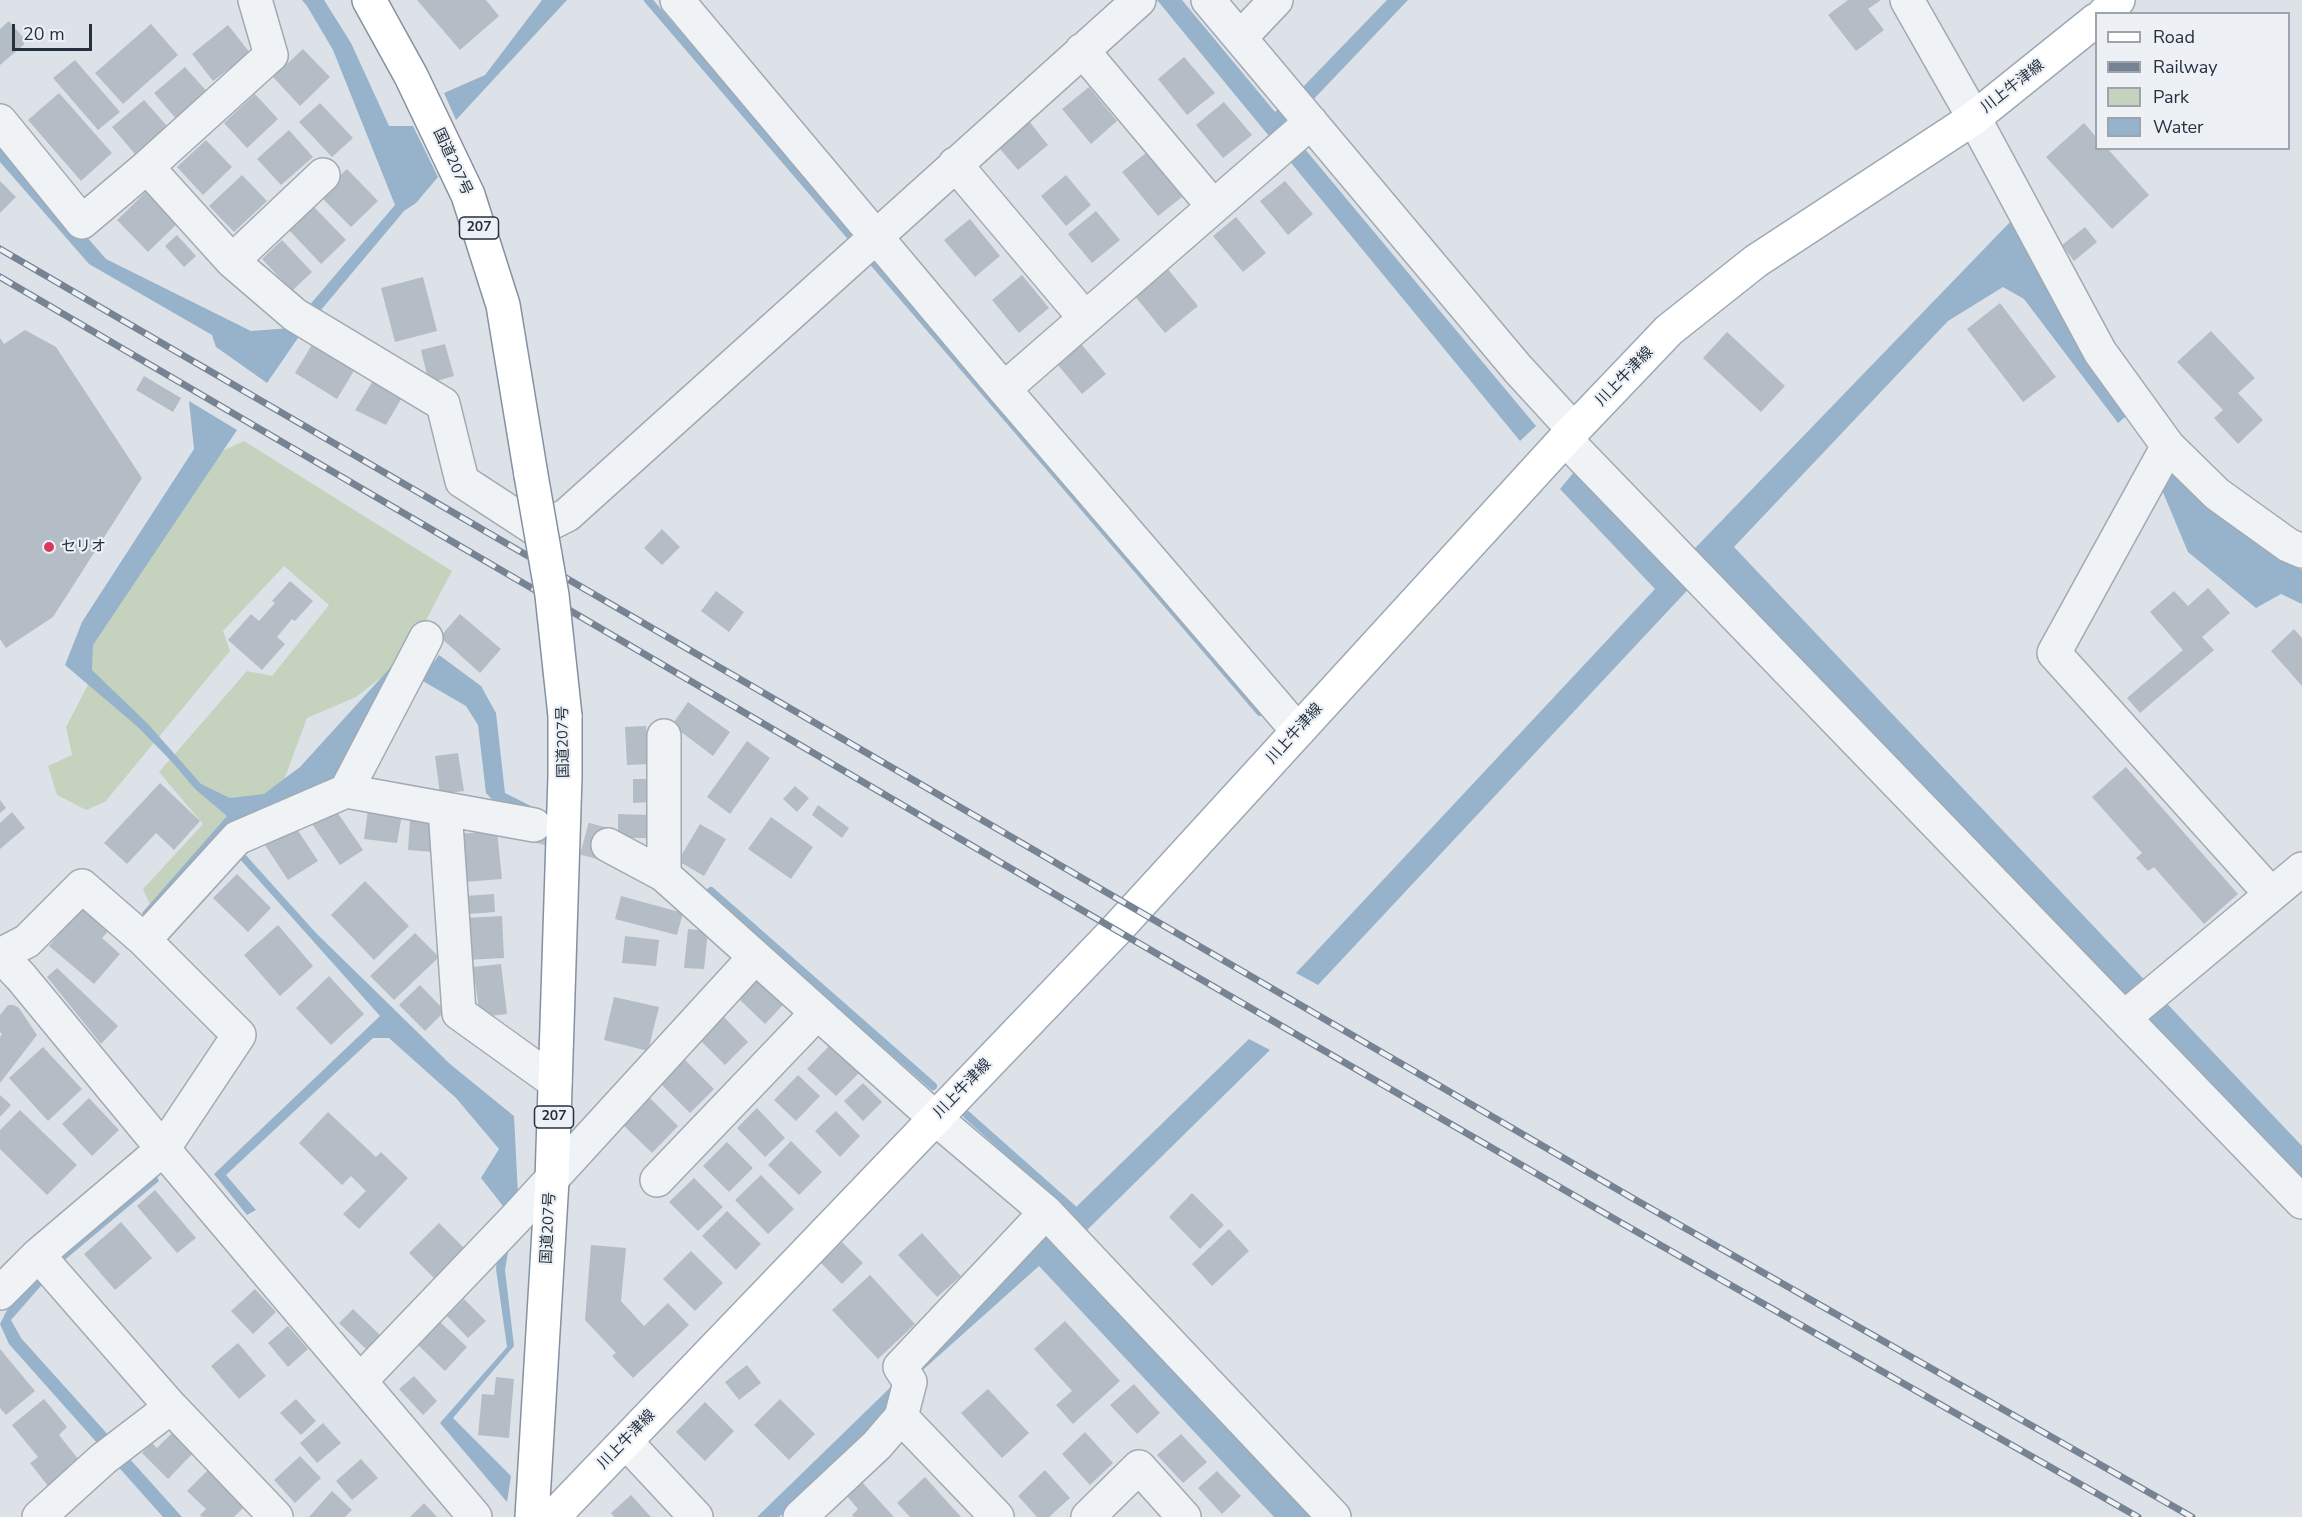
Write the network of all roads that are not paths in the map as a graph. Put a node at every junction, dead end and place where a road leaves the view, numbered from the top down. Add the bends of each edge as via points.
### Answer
1 (255, 0) edge
2 (369, 0) edge
3 (677, 0) edge
4 (1138, 0) edge
5 (1208, 0) edge
6 (1276, 0) edge
7 (1907, 0) edge
8 (2118, 0) edge
9 (2106, 12) edge
10 (2095, 22) edge
11 (1240, 38) junction
12 (1082, 50) junction
13 (1974, 118) junction
14 (0, 121) edge
15 (1311, 122) junction
16 (955, 164) junction
17 (147, 167) junction
18 (323, 175) dead end
19 (1213, 206) junction
20 (864, 247) junction
21 (232, 261) junction
22 (1085, 318) junction
23 (1004, 388) junction
24 (1570, 434) junction
25 (2168, 446) junction
26 (2302, 552) edge
27 (426, 638) dead end
28 (1298, 730) junction
29 (664, 736) dead end
30 (346, 791) junction
31 (445, 809) junction
32 (534, 825) tunnel mouth
33 (608, 845) tunnel mouth
34 (2302, 869) edge
35 (664, 875) junction
36 (2271, 894) junction
37 (144, 940) junction
38 (0, 955) edge
39 (755, 957) junction
40 (817, 1013) junction
41 (2125, 1017) junction
42 (555, 1082) junction
43 (935, 1118) junction
44 (163, 1149) junction
45 (657, 1179) dead end
46 (552, 1180) junction
47 (2302, 1202) edge
48 (1046, 1212) junction
49 (48, 1267) junction
50 (0, 1293) edge
51 (360, 1381) junction
52 (171, 1407) junction
53 (901, 1417) junction
54 (626, 1442) junction
55 (805, 1515) edge
56 (39, 1517) edge
57 (276, 1517) edge
58 (475, 1517) edge
59 (532, 1517) edge
60 (553, 1517) edge
61 (696, 1517) edge
62 (997, 1517) edge
63 (1088, 1517) edge
64 (1184, 1517) edge
65 (1334, 1517) edge

1 - 17 street via 271,55
2 - 42 main road, 国道207号 / 207, bridge via 411,76 468,195 504,305 552,595 565,716
3 - 20 street
4 - 12 street
5 - 11 street
6 - 11 street
7 - 13 street
8 - 9 main road
10 - 13 main road, 川上牛津線
11 - 15 street
12 - 16 street
12 - 19 street
13 - 24 main road, 川上牛津線 via 1756,261 1669,330
13 - 25 street via 2100,352
14 - 17 street via 82,222
15 - 19 street
15 - 24 street
16 - 20 street
16 - 22 street
17 - 21 street
18 - 21 street
19 - 22 street
20 - 21 street via 567,515 537,530 462,481 443,404 304,321
20 - 23 street
22 - 23 street
23 - 28 street
24 - 28 main road, 川上牛津線
24 - 41 street via 1677,554
25 - 26 street via 2217,494
25 - 36 street via 2054,653
27 - 30 street
28 - 43 main road, 川上牛津線 via 1122,923
29 - 35 street
30 - 31 street
30 - 37 street via 237,838
31 - 32 street
31 - 42 street via 459,1013
33 - 35 street
34 - 36 street
35 - 39 street
36 - 41 street
37 - 38 street via 82,886 27,941
37 - 44 street via 239,1035
38 - 44 street
39 - 40 street
39 - 46 street
40 - 43 street
40 - 45 street
41 - 47 street
42 - 46 main road, 国道207号 / 207
43 - 48 street
43 - 54 main road, 川上牛津線
44 - 49 street
44 - 51 street
46 - 51 street
46 - 59 main road, 国道207号 / 207
48 - 53 street via 900,1366 910,1382
48 - 65 street
49 - 50 street
49 - 52 street
51 - 58 street
52 - 56 street
52 - 57 street
53 - 55 street
53 - 62 street
54 - 60 main road, 川上牛津線
54 - 61 street
63 - 64 street via 1139,1467

